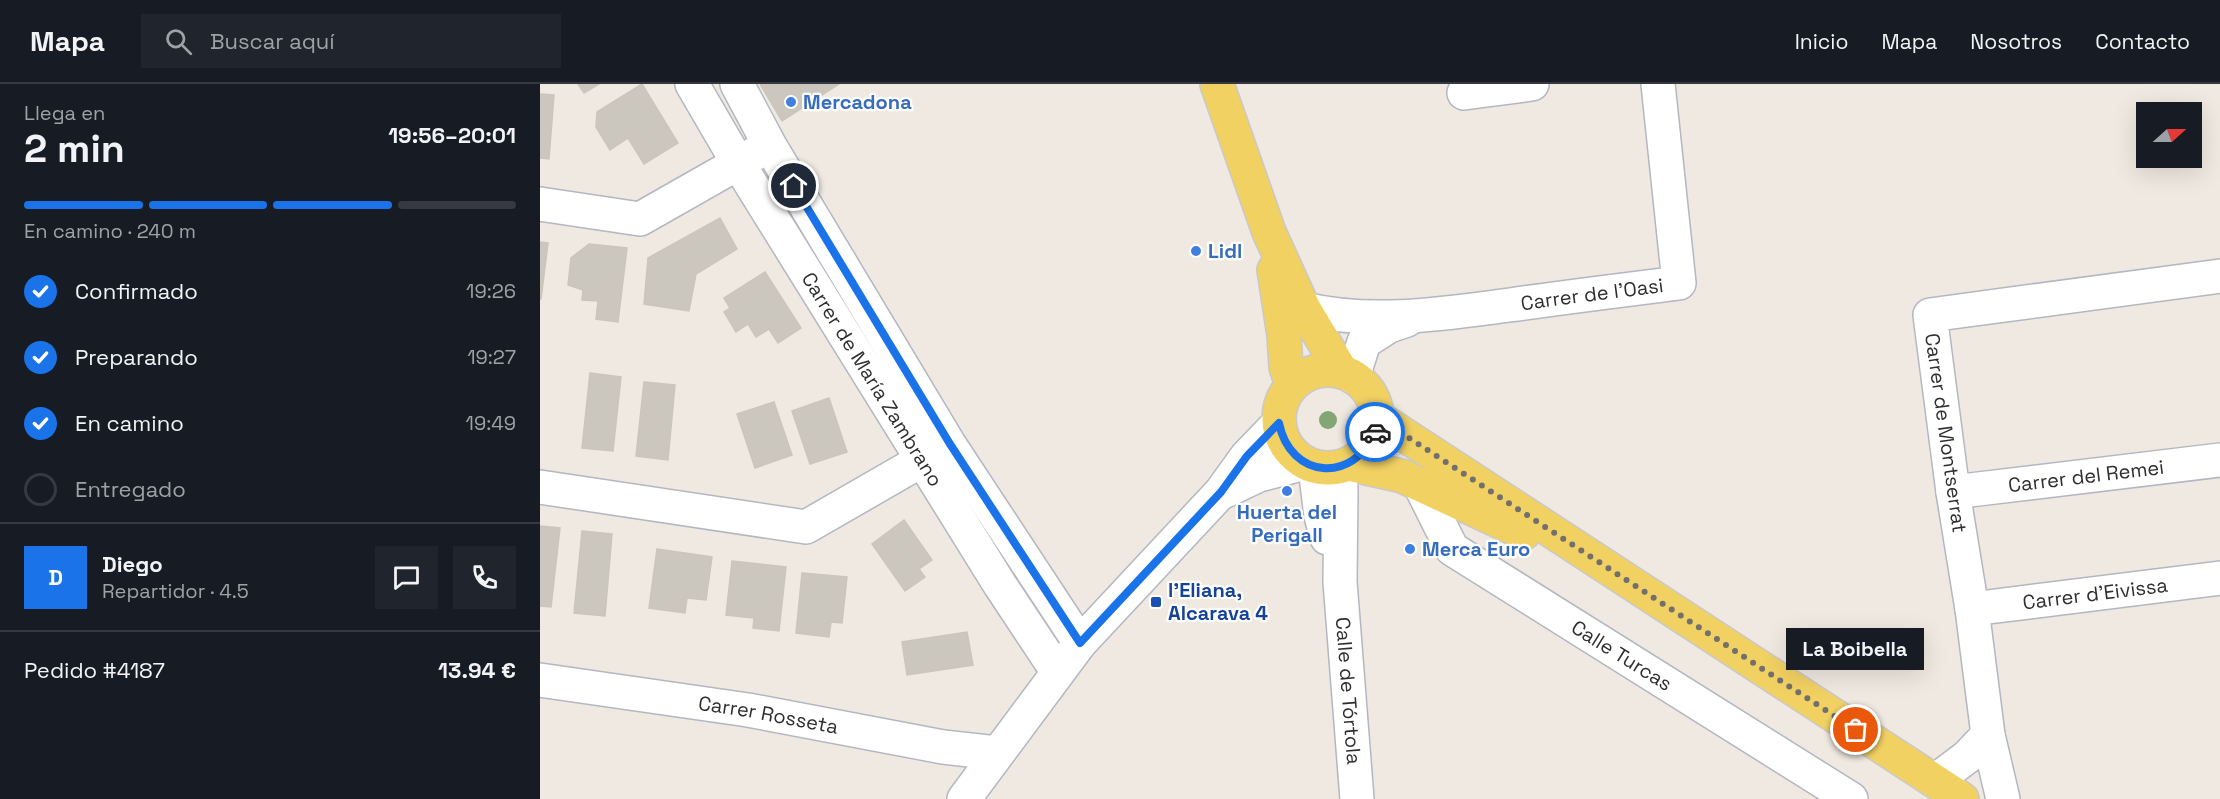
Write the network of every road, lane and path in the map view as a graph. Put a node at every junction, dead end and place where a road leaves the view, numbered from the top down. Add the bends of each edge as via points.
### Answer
1 (692, 84) edge
2 (737, 84) edge
3 (1216, 84) edge
4 (1532, 84) edge
5 (1658, 84) edge
6 (1464, 93) dead end
7 (770, 146) junction
8 (738, 163) junction
9 (540, 204) edge
10 (1269, 232) junction
11 (2220, 276) edge
12 (1304, 309) junction
13 (1414, 318) junction
14 (1348, 375) junction
15 (1292, 385) junction
16 (1377, 417) junction
17 (1279, 423) junction
18 (936, 452) junction
19 (2220, 460) edge
20 (1327, 465) junction
21 (1420, 485) junction
22 (540, 487) edge
23 (1221, 492) junction
24 (1953, 492) junction
25 (1621, 578) junction
26 (2220, 578) edge
27 (1972, 609) junction
28 (1080, 643) junction
29 (1057, 671) junction
30 (540, 680) edge
31 (1988, 735) junction
32 (997, 753) junction
33 (1935, 781) junction
34 (964, 799) edge
35 (1358, 799) edge
36 (1851, 799) edge
37 (1962, 799) edge
38 (2003, 799) edge

1 - 8 street, Carrer de María Zambrano
2 - 7 street, Carrer de María Zambrano
3 - 10 main road
4 - 6 street
5 - 13 street, Carrer de l'Oasi via 1679,283
7 - 8 street
7 - 18 street, Carrer de María Zambrano
8 - 9 street via 640,219
8 - 18 street, Carrer de María Zambrano
10 - 12 main road
10 - 15 main road via 1286,367
11 - 24 street, Carrer de Montserrat via 1930,315
12 - 13 street, Carrer de l'Oasi via 1325,314
12 - 14 main road
13 - 14 street, Carrer de l'Oasi via 1389,326 1364,342
14 - 15 main road via 1316,371
14 - 16 main road via 1365,387
15 - 17 main road via 1281,403
16 - 20 main road via 1370,445 1360,456
16 - 25 main road
17 - 20 main road via 1281,435 1295,456
17 - 23 street via 1247,456
18 - 22 street via 806,527
18 - 28 street, Carrer de María Zambrano
18 - 29 street, Carrer de María Zambrano via 1000,585
19 - 24 street, Carrer del Remei
20 - 21 main road via 1402,476
20 - 23 street via 1259,475
20 - 35 street, Calle de Tórtola via 1320,516 1340,582
21 - 25 main road
21 - 36 street, Calle Turcas via 1452,549
23 - 28 street
24 - 27 street, Carrer de Montserrat
25 - 33 main road
26 - 27 street, Carrer d'Eivissa
27 - 31 street, Carrer de Montserrat
28 - 29 street
29 - 32 street
30 - 32 street, Carrer Rosseta via 748,710 943,747
31 - 33 street
31 - 38 street, Carrer de Montserrat
32 - 34 street
33 - 37 main road

